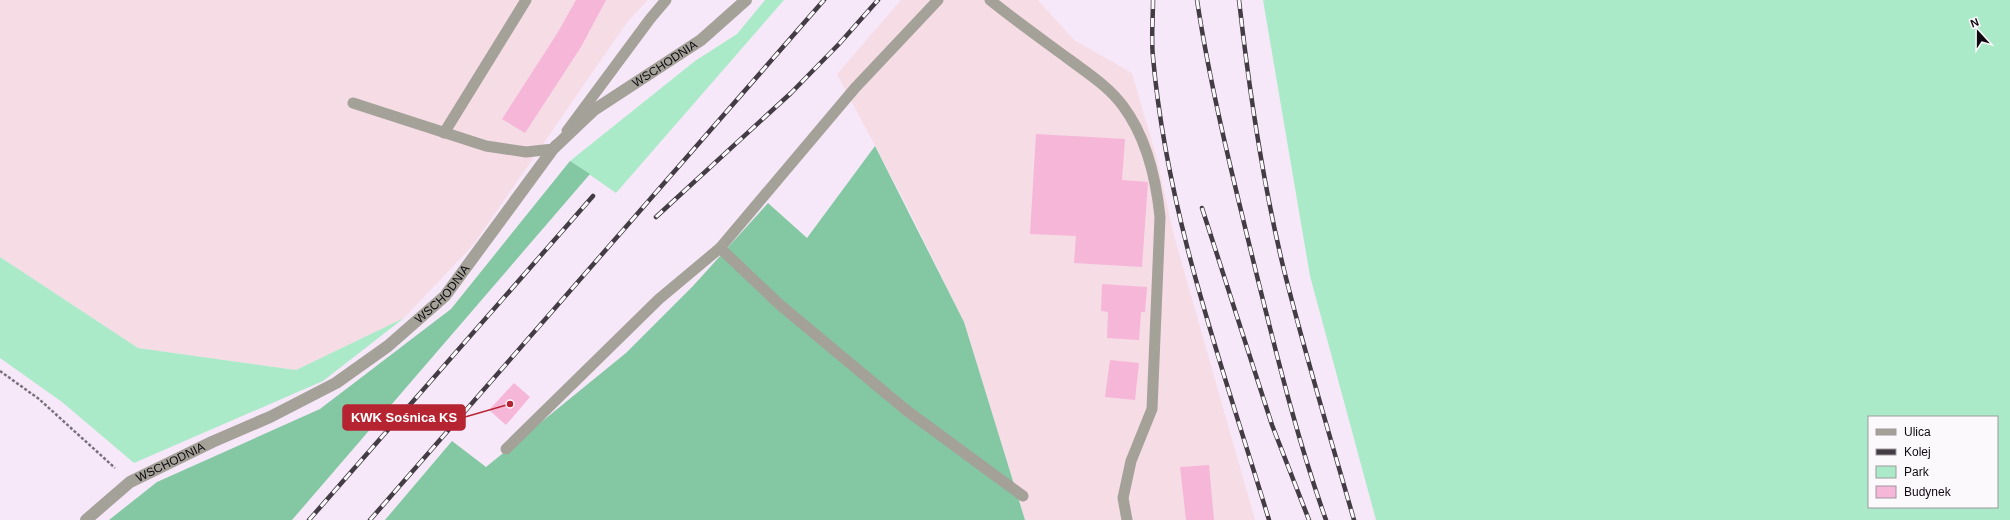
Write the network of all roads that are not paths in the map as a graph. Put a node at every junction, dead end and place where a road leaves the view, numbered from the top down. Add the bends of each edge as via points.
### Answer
1 (526, 0) edge
2 (666, 0) edge
3 (746, 0) edge
4 (938, 0) edge
5 (990, 0) edge
6 (353, 103) dead end
7 (444, 133) junction
8 (553, 149) junction
9 (720, 248) junction
10 (506, 449) dead end
11 (1023, 496) dead end
12 (86, 520) edge
13 (1127, 520) edge

1 - 7 lane
2 - 8 lane
3 - 8 street, WSCHODNIA via 702,40 594,110
4 - 9 lane via 855,88
5 - 13 lane via 1104,85 1123,106 1150,158 1157,187 1160,217 1152,409 1131,461 1123,498
6 - 7 lane
7 - 8 lane via 486,146 526,152
8 - 12 street, WSCHODNIA via 445,296 388,346 336,383 270,417 130,482
9 - 10 lane via 659,299
9 - 11 lane via 779,304 906,410

